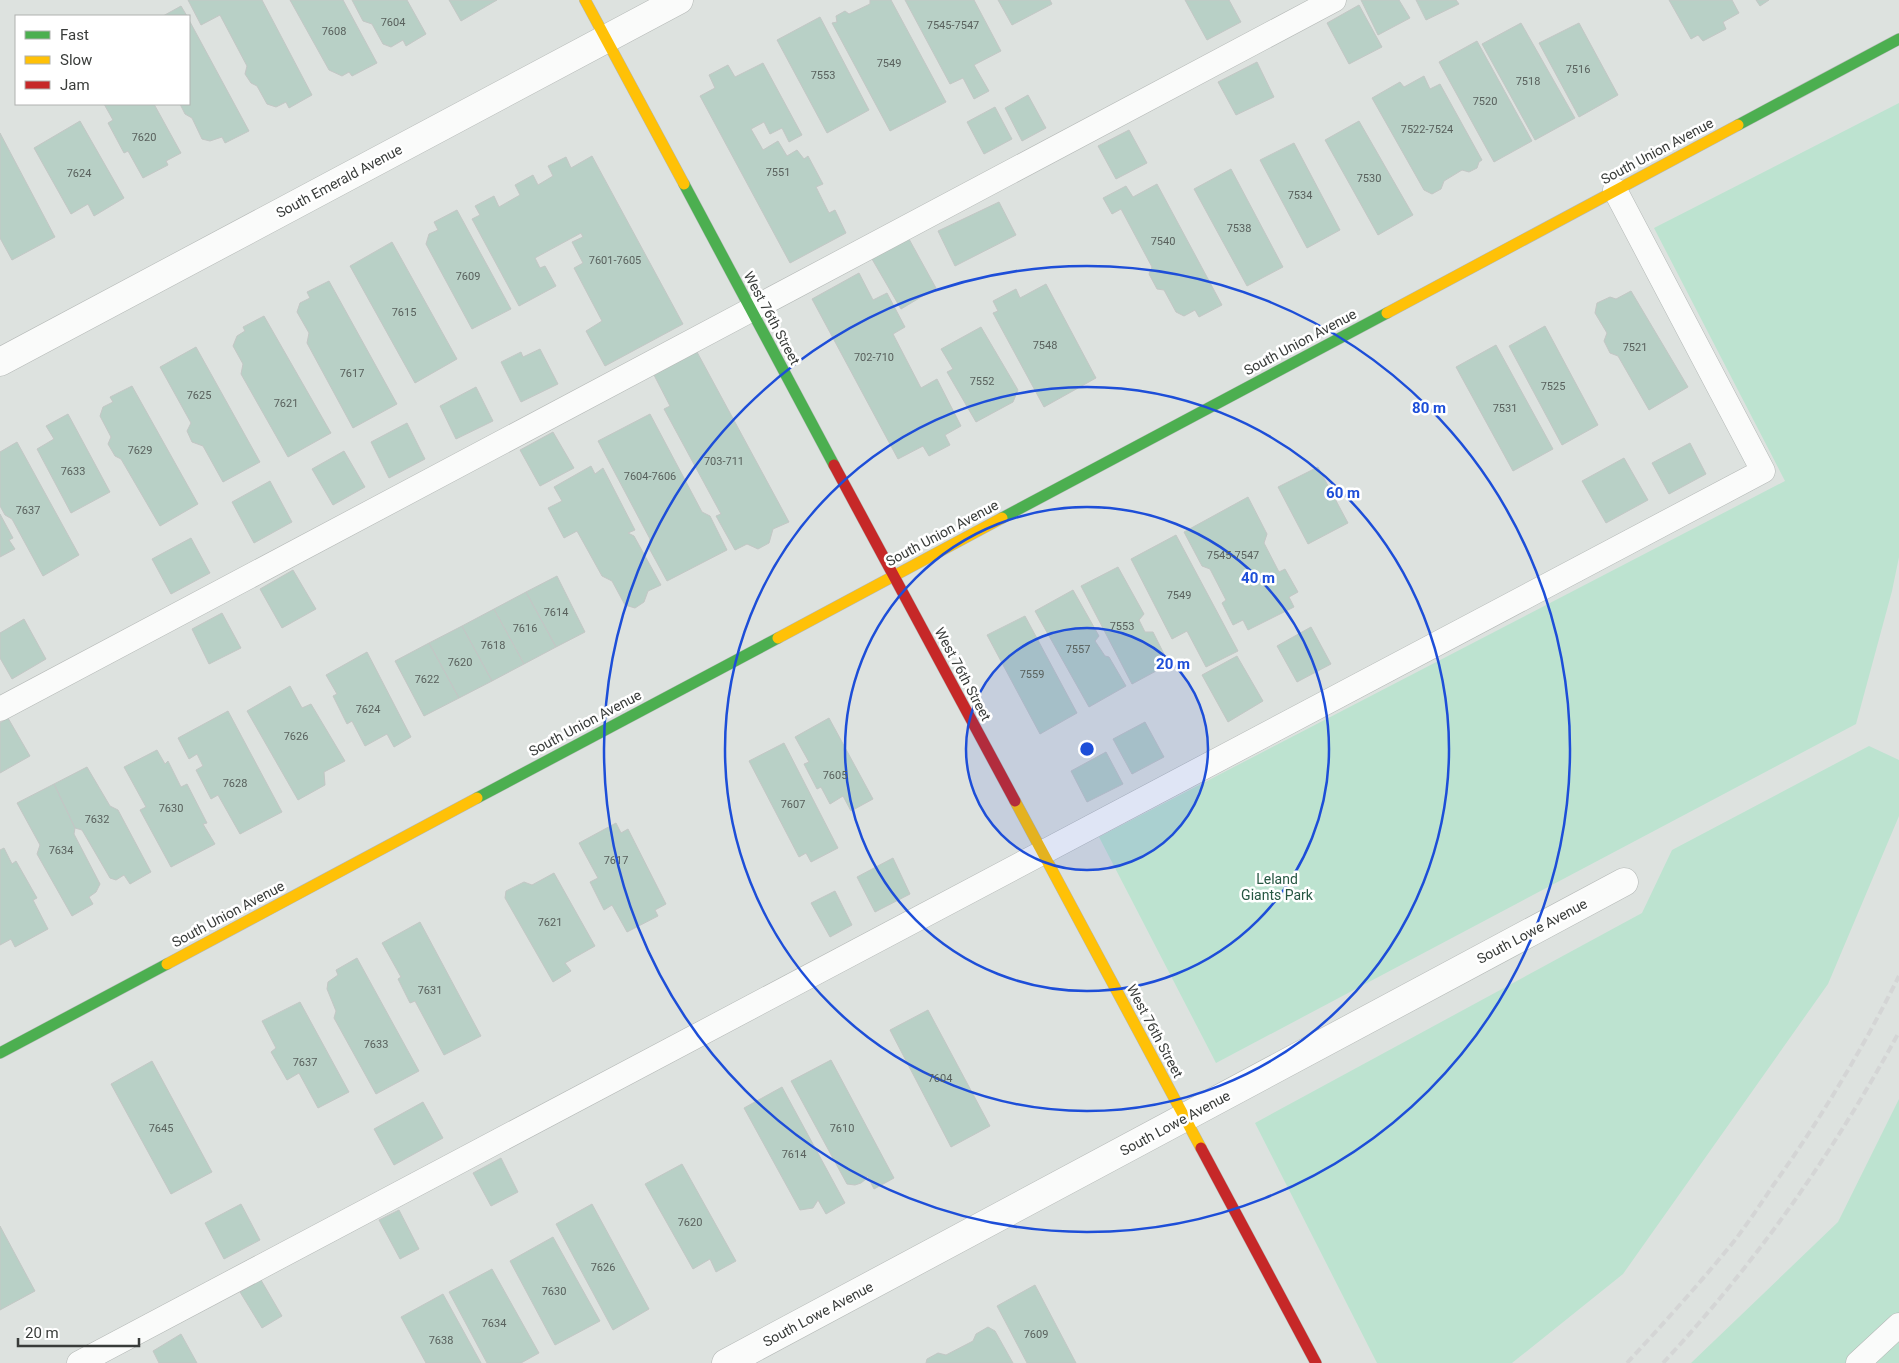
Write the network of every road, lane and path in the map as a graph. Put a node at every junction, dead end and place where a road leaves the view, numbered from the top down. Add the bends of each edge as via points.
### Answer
1 (585, 0) edge
2 (679, 0) edge
3 (1334, 0) edge
4 (606, 39) junction
5 (1899, 40) edge
6 (1615, 190) junction
7 (751, 310) junction
8 (0, 362) edge
9 (894, 576) junction
10 (0, 709) edge
11 (1042, 853) junction
12 (1624, 882) dead end
13 (0, 1053) edge
14 (1185, 1118) junction
15 (1899, 1325) edge
16 (79, 1363) edge
17 (726, 1363) edge
18 (1316, 1363) edge
19 (1858, 1363) edge

1 - 4 street, West 76th Street
2 - 4 street, South Emerald Avenue
3 - 7 lane
4 - 7 street, West 76th Street
4 - 8 street, South Emerald Avenue
5 - 6 street, South Union Avenue
6 - 9 street, South Union Avenue
6 - 11 lane via 1763,471
7 - 9 street, West 76th Street
7 - 10 lane
9 - 11 street, West 76th Street
9 - 13 street, South Union Avenue
11 - 14 street, West 76th Street
11 - 16 lane
12 - 14 street, South Lowe Avenue
14 - 17 street, South Lowe Avenue
14 - 18 street, West 76th Street
15 - 19 lane

